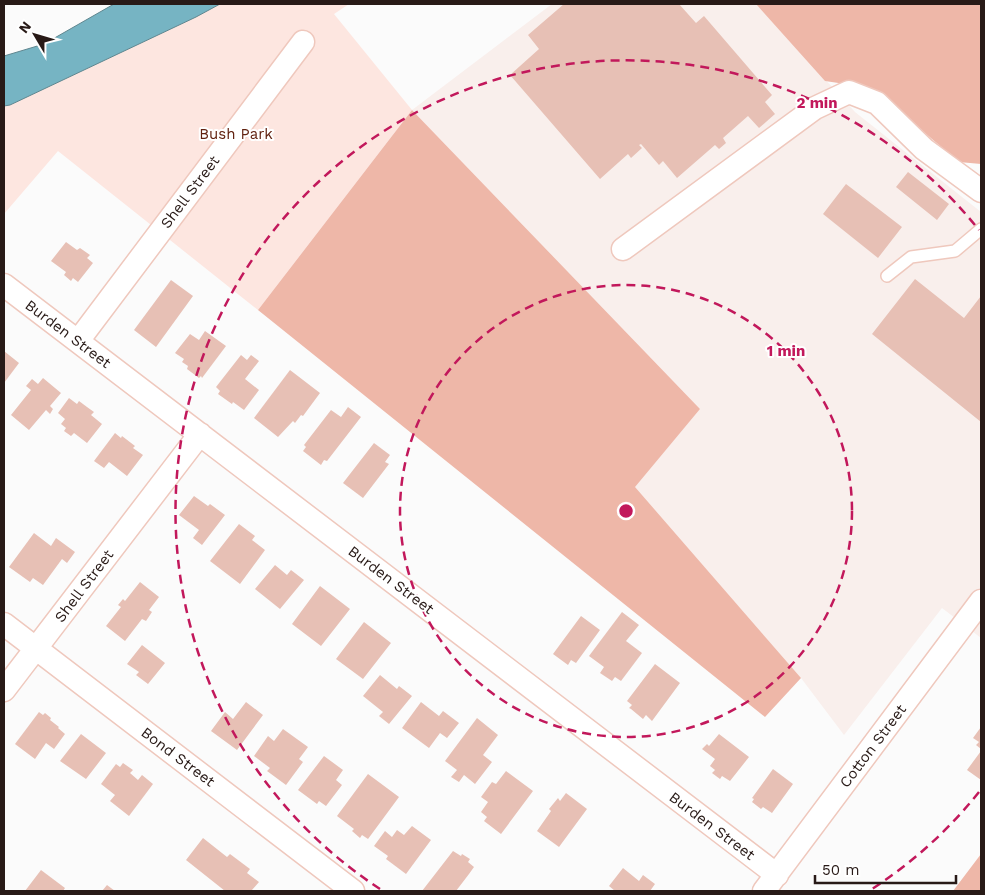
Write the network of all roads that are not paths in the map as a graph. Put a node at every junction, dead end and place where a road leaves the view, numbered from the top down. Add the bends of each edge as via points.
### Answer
1 (303, 42) dead end
2 (981, 190) edge
3 (981, 229) edge
4 (623, 249) dead end
5 (888, 276) dead end
6 (4, 285) edge
7 (78, 341) junction
8 (200, 434) junction
9 (981, 601) edge
10 (4, 624) edge
11 (36, 649) junction
12 (4, 690) edge
13 (770, 883) edge
14 (353, 891) edge

1 - 7 street, Shell Street
2 - 4 street via 924,149 877,103 849,92 816,108
3 - 5 lane via 955,251 911,257
6 - 7 street, Burden Street
7 - 8 street, Burden Street
8 - 11 street, Shell Street
8 - 13 street, Burden Street
9 - 13 street, Cotton Street
10 - 11 street, Bond Street
11 - 12 street, Shell Street
11 - 14 street, Bond Street

